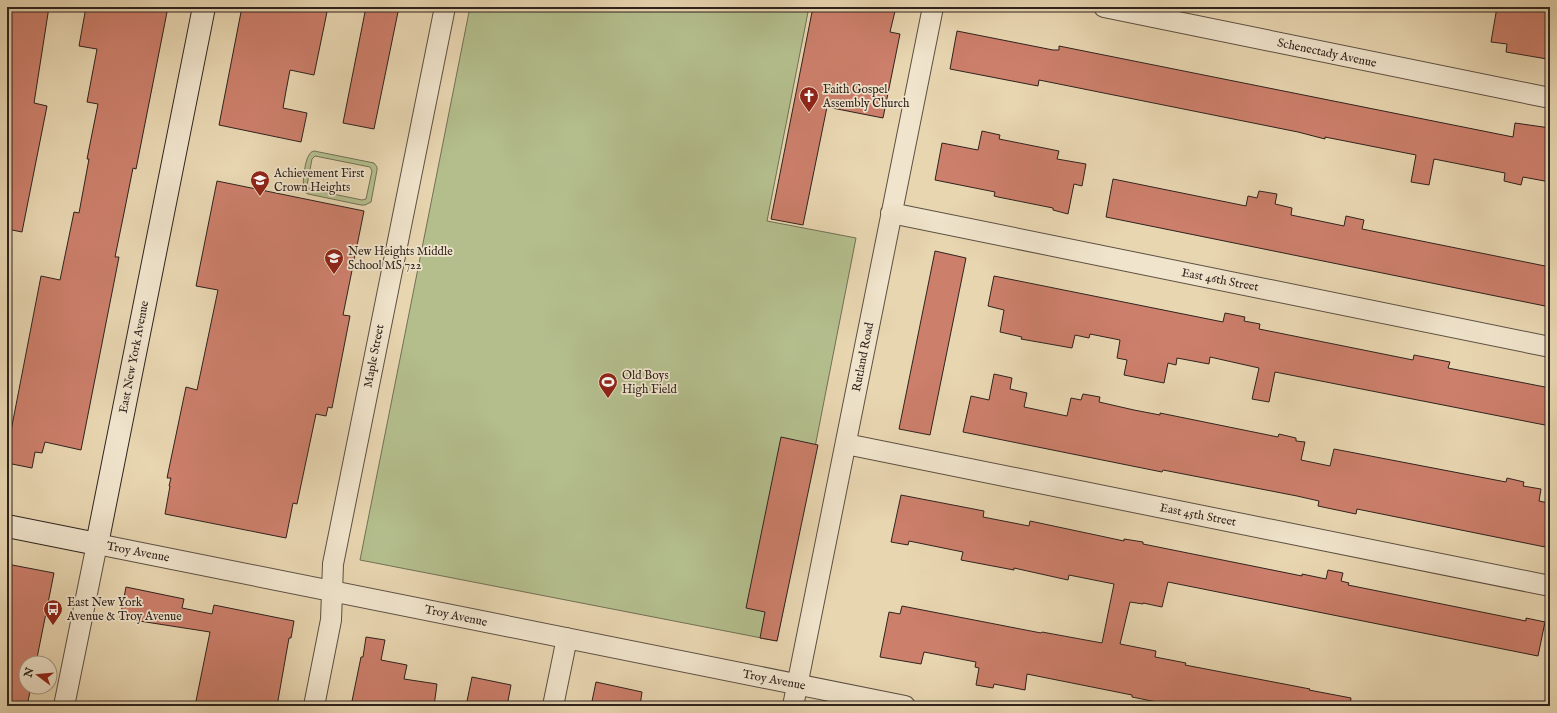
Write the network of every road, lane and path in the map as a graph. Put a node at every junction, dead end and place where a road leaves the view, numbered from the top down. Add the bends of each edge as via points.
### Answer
1 (204, 7) edge
2 (445, 7) edge
3 (933, 7) edge
4 (1104, 7) edge
5 (1550, 98) edge
6 (891, 213) junction
7 (1550, 347) edge
8 (846, 444) junction
9 (7, 526) edge
10 (97, 544) junction
11 (1550, 586) edge
12 (332, 591) junction
13 (567, 638) junction
14 (797, 684) junction
15 (64, 706) edge
16 (314, 706) edge
17 (553, 706) edge
18 (793, 706) edge
19 (905, 706) edge

1 - 10 main road, East New York Avenue
2 - 12 street, Maple Street via 333,564
3 - 6 street, Rutland Road
4 - 5 street, Schenectady Avenue
6 - 7 street, East 46th Street
6 - 8 street, Rutland Road
8 - 11 street, East 45th Street
8 - 14 street, Rutland Road
9 - 10 main road, Troy Avenue
10 - 12 street, Troy Avenue
10 - 15 street, East New York Avenue
12 - 13 street, Troy Avenue
12 - 16 street, Maple Street via 331,620
13 - 14 street, Troy Avenue
13 - 17 street
14 - 18 street, Rutland Road
14 - 19 street, Troy Avenue

